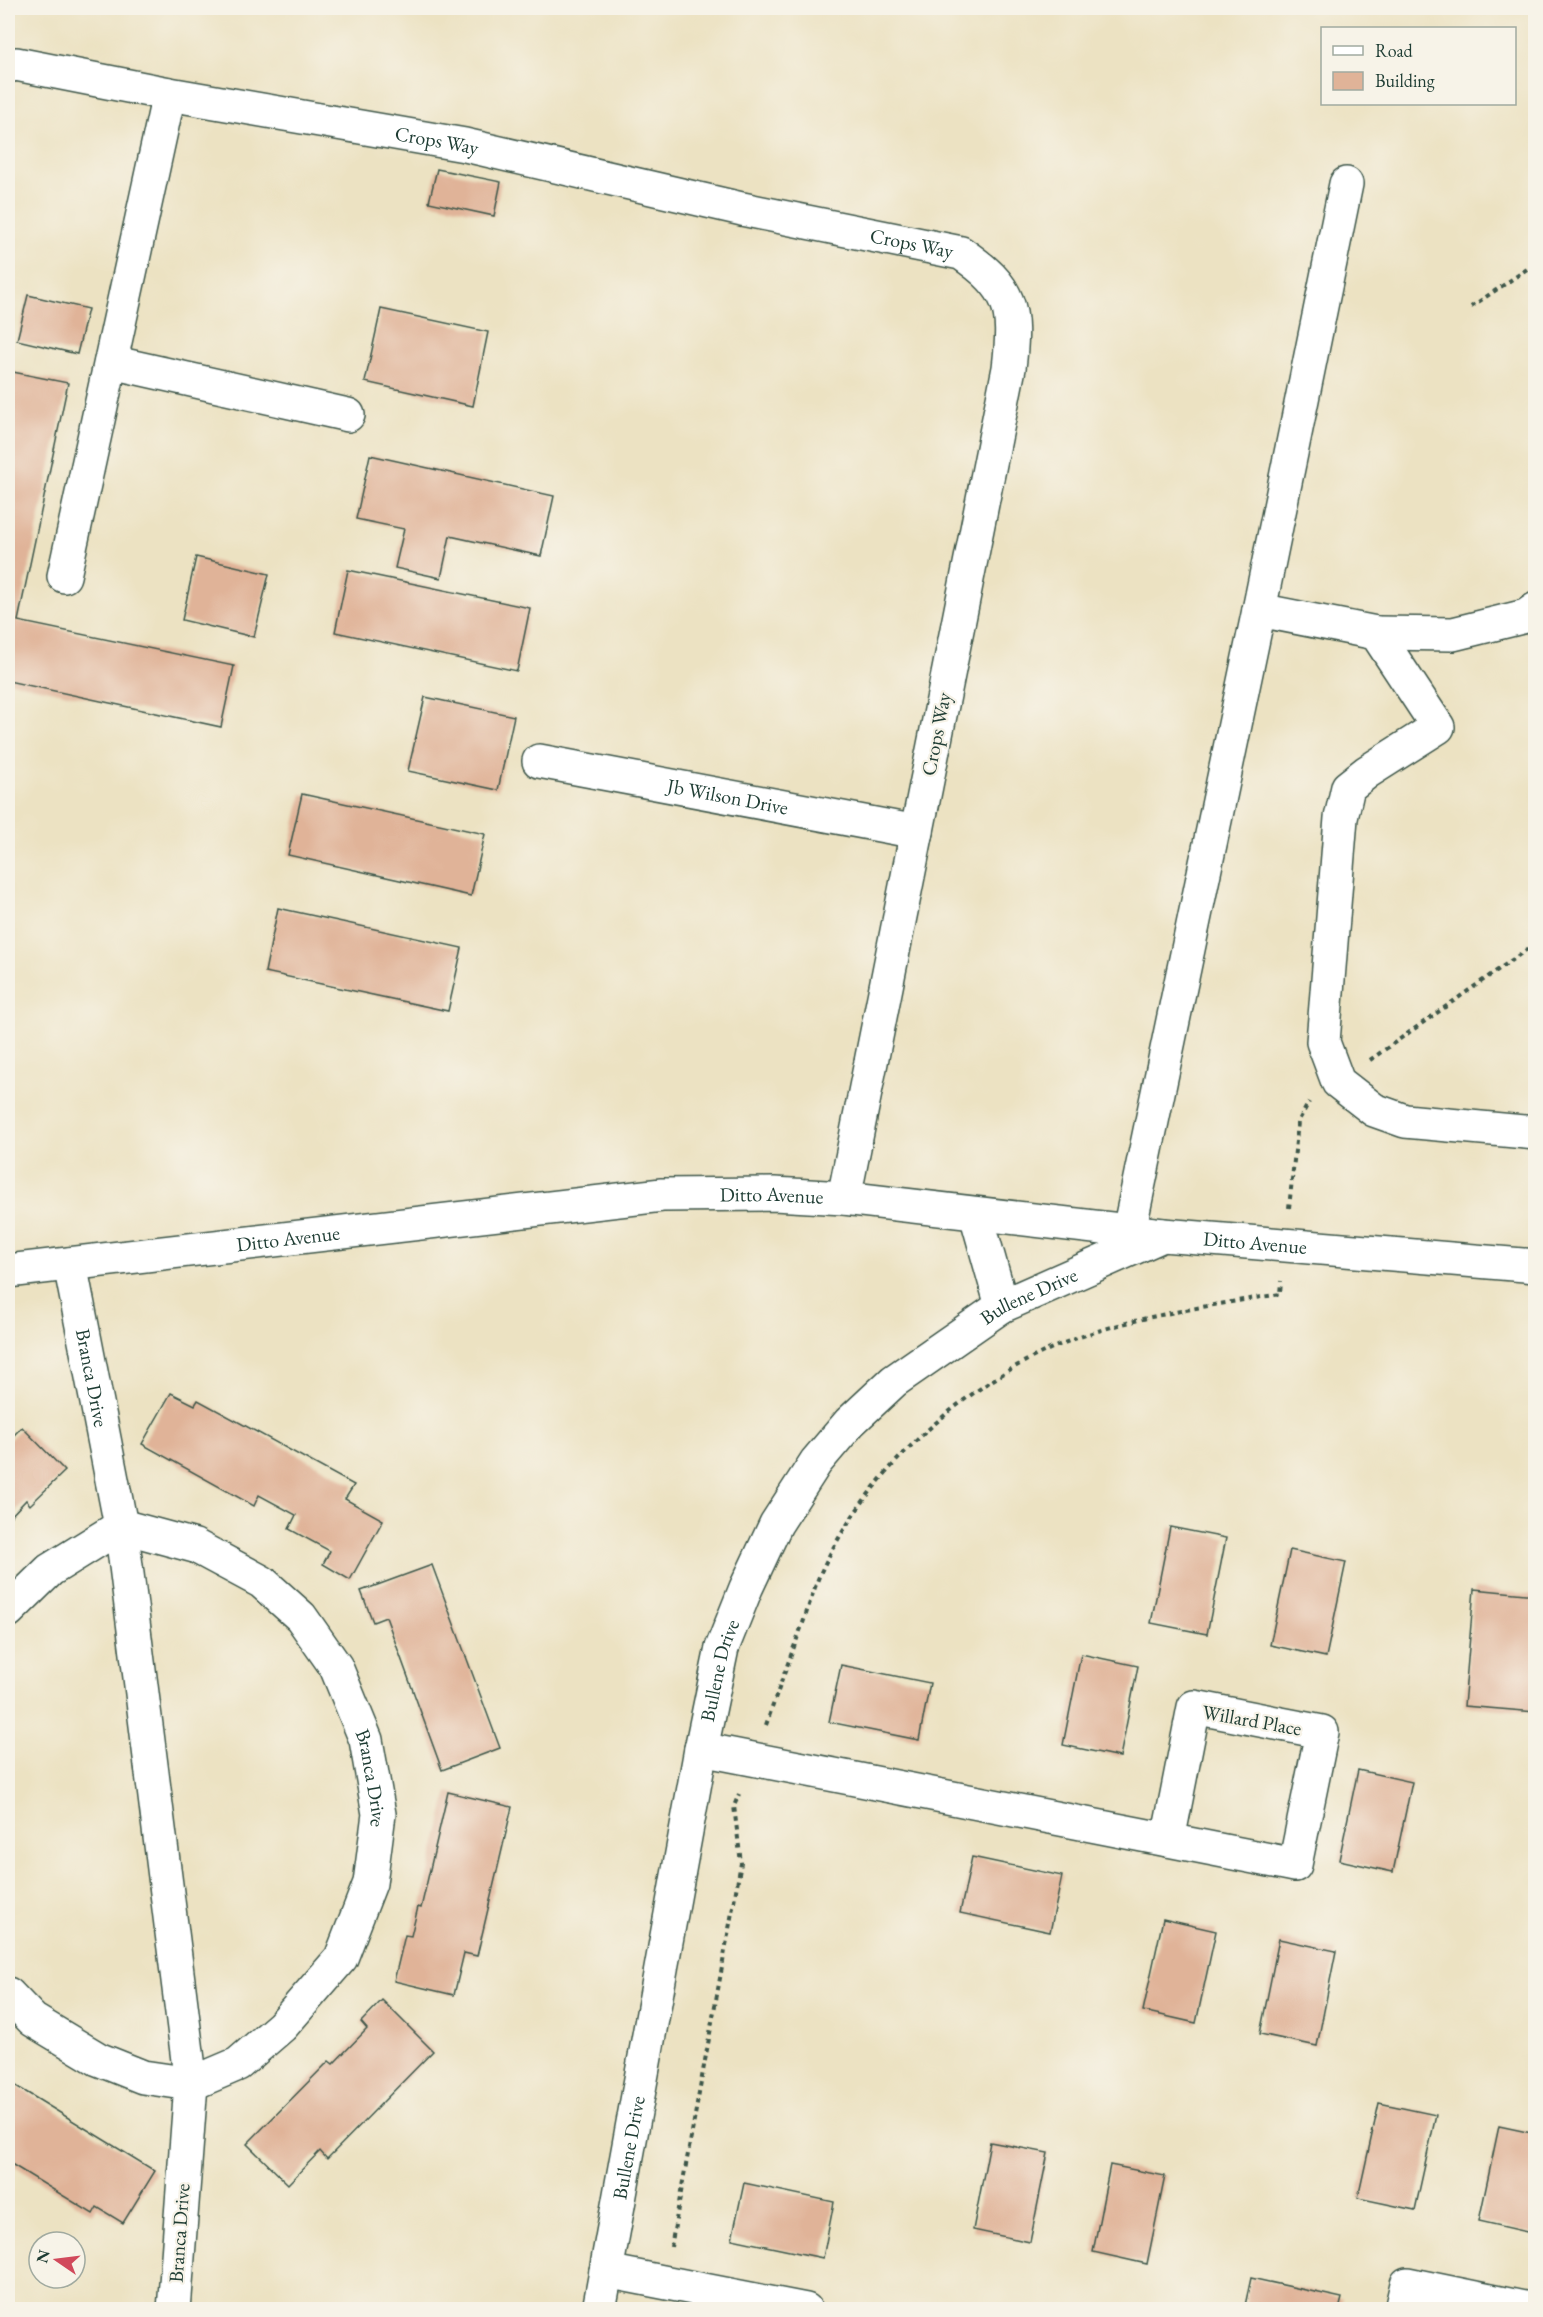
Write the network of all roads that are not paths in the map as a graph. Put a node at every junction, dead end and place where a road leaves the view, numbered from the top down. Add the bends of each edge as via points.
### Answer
1 (8, 66) edge
2 (168, 94) junction
3 (1346, 184) dead end
4 (111, 362) junction
5 (348, 415) dead end
6 (64, 576) dead end
7 (1536, 609) edge
8 (1259, 610) junction
9 (1376, 633) junction
10 (539, 761) dead end
11 (917, 832) junction
12 (1536, 1133) edge
13 (844, 1198) junction
14 (976, 1214) junction
15 (1129, 1231) junction
16 (1163, 1235) junction
17 (70, 1264) junction
18 (1536, 1266) edge
19 (8, 1271) edge
20 (1002, 1306) junction
21 (121, 1526) junction
22 (8, 1611) edge
23 (701, 1749) junction
24 (1168, 1840) junction
25 (8, 1994) edge
26 (191, 2084) junction
27 (606, 2271) junction
28 (174, 2310) edge
29 (599, 2310) edge
30 (806, 2310) edge
31 (1401, 2310) edge
32 (1534, 2310) edge

1 - 2 street, Crops Way via 16,64
2 - 4 street
2 - 11 street, Crops Way via 465,145 742,209 961,253 985,270 1007,296 1013,333 1009,368
3 - 8 street
4 - 5 street
4 - 6 street
7 - 9 street via 1526,616 1453,634
8 - 9 street
8 - 15 street
9 - 12 street via 1438,727 1348,787 1341,818 1323,1042 1338,1082 1374,1110 1405,1121
10 - 11 street, Jb Wilson Drive
11 - 13 street, Crops Way
13 - 14 street, Ditto Avenue
13 - 17 street, Ditto Avenue via 662,1195
14 - 15 street, Ditto Avenue
14 - 20 street
15 - 16 street, Ditto Avenue
16 - 18 street, Ditto Avenue
16 - 20 street, Bullene Drive
17 - 19 street, Ditto Avenue
17 - 21 street, Branca Drive
20 - 23 street, Bullene Drive via 894,1381 850,1422 816,1462 776,1524 746,1588 722,1648
21 - 22 street via 50,1570
21 - 26 street, Branca Drive
21 - 26 street, Branca Drive via 195,1546 262,1582 301,1617 336,1667 366,1740 379,1814 370,1883 341,1958 282,2026 238,2064
23 - 24 street, Willard Place
23 - 27 street, Bullene Drive
24 - 24 street, Willard Place via 1295,1865 1322,1732 1194,1707
25 - 26 street via 33,2020 98,2059 143,2077
26 - 28 street, Branca Drive
27 - 29 street, Bullene Drive
27 - 30 street
31 - 32 street via 1407,2284

